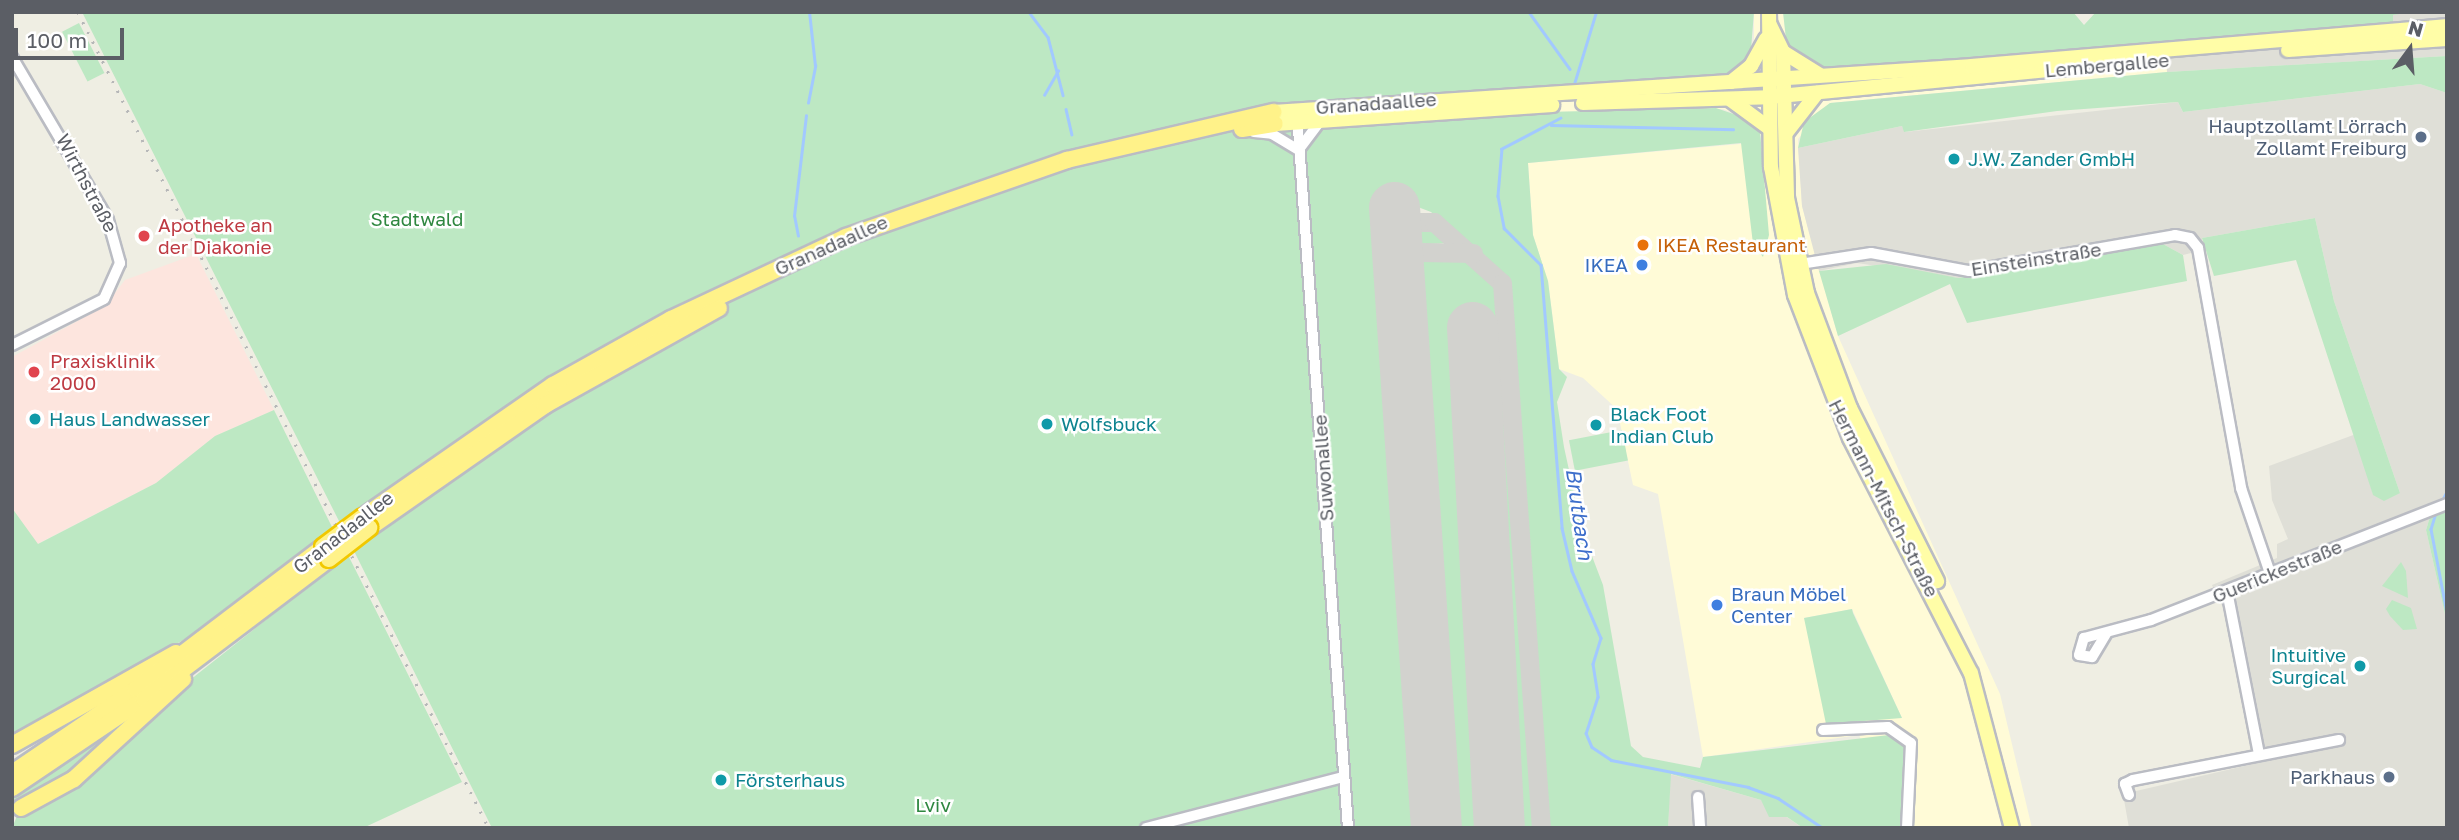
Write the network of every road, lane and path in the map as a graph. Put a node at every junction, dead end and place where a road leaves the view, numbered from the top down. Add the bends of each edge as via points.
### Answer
1 (1768, 25) edge
2 (2447, 26) edge
3 (2447, 39) edge
4 (2430, 41) junction
5 (2447, 47) edge
6 (1783, 51) junction
7 (12, 57) edge
8 (1822, 77) junction
9 (1785, 79) junction
10 (1769, 80) junction
11 (1730, 83) junction
12 (1817, 93) junction
13 (1786, 96) junction
14 (1769, 97) junction
15 (1729, 100) junction
16 (1297, 115) junction
17 (1274, 118) junction
18 (1321, 120) junction
19 (1769, 128) junction
20 (1242, 129) junction
21 (1786, 135) junction
22 (1299, 150) junction
23 (1794, 265) junction
24 (12, 345) edge
25 (1861, 446) junction
26 (2440, 507) edge
27 (366, 522) junction
28 (2270, 573) junction
29 (2227, 591) junction
30 (2106, 634) dead end
31 (196, 653) junction
32 (1823, 730) dead end
33 (2339, 740) dead end
34 (12, 745) edge
35 (2259, 754) junction
36 (23, 772) edge
37 (1343, 777) junction
38 (12, 788) edge
39 (2129, 794) dead end
40 (1698, 797) dead end
41 (15, 810) edge
42 (1146, 828) edge
43 (1348, 828) edge
44 (1700, 828) edge
45 (1907, 828) edge
46 (2012, 828) edge
47 (2022, 828) edge

1 - 6 main road
1 - 10 main road, Hermann-Mitsch-Straße
1 - 11 main road via 1751,66
2 - 8 main road, Lembergallee
3 - 4 main road, Lembergallee
4 - 5 main road
4 - 12 main road, Lembergallee
6 - 8 main road
6 - 9 main road, Hermann-Mitsch-Straße
7 - 24 street, Wirthstraße via 102,208 120,263 104,299
8 - 9 main road, Lembergallee
9 - 10 main road, Granadaallee
9 - 13 main road, Hermann-Mitsch-Straße
10 - 11 main road, Granadaallee
10 - 14 main road, Hermann-Mitsch-Straße
11 - 16 main road, Granadaallee
12 - 13 main road, Lembergallee
12 - 21 main road
13 - 14 main road, Lembergallee
13 - 21 main road, Hermann-Mitsch-Straße
14 - 15 main road, Granadaallee
14 - 19 main road, Hermann-Mitsch-Straße
15 - 18 main road, Granadaallee
15 - 19 main road
16 - 17 main road, Granadaallee
16 - 18 main road, Granadaallee
16 - 22 street, Suwonallee
17 - 20 highway, Granadaallee
17 - 27 highway, Granadaallee via 1056,164 846,237 671,319 553,385
18 - 22 street
19 - 23 main road, Hermann-Mitsch-Straße
20 - 22 street via 1272,134
20 - 27 highway, Granadaallee via 1016,186 801,267 545,405
21 - 23 main road, Hermann-Mitsch-Straße
22 - 37 street, Suwonallee
23 - 25 main road, Hermann-Mitsch-Straße
23 - 28 street, Einsteinstraße via 1871,253 1969,271 2175,235 2190,238 2198,248 2241,488
25 - 46 main road, Hermann-Mitsch-Straße via 1971,673
25 - 47 main road, Hermann-Mitsch-Straße via 1977,664 2008,758
26 - 28 street, Guerickestraße
27 - 31 highway, Granadaallee, bridge
28 - 29 street, Guerickestraße
29 - 30 street, Guerickestraße
29 - 35 street
31 - 34 highway via 160,659
31 - 36 highway, Granadaallee
31 - 41 highway via 171,693 74,779
32 - 45 street via 1888,727 1911,743
33 - 35 street
35 - 39 street via 2133,780 2125,784
36 - 38 highway, Granadaallee
37 - 42 street
37 - 43 street, Suwonallee
40 - 44 street

